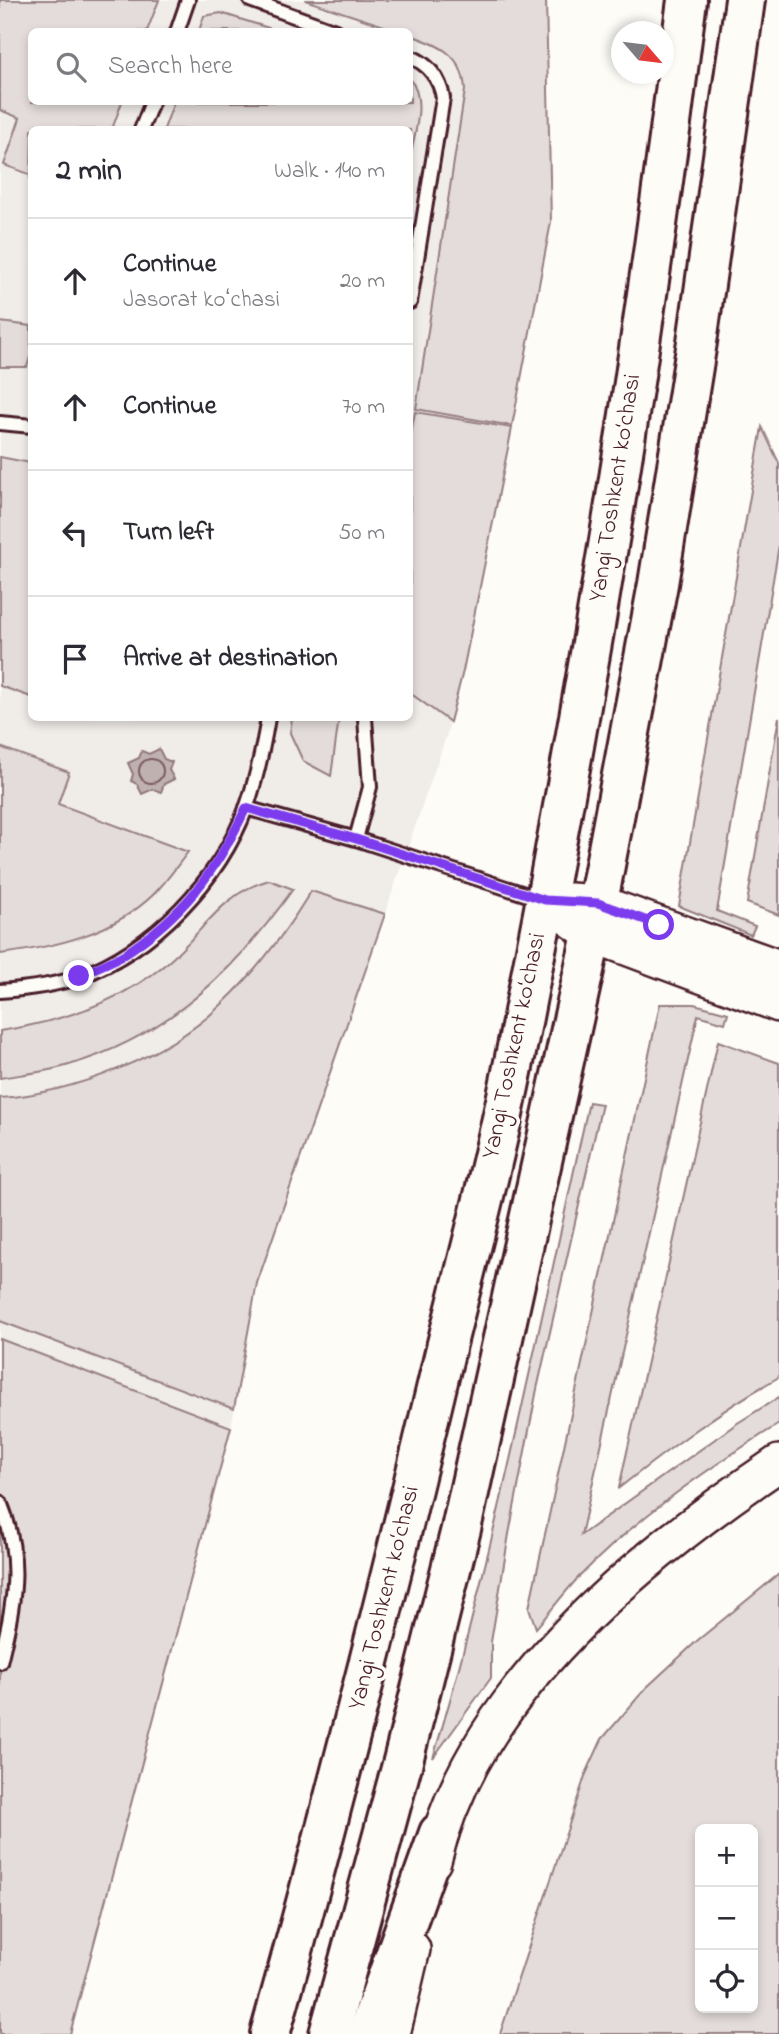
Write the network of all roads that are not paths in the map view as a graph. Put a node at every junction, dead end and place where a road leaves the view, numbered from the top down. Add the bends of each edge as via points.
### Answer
1 (188, 0) edge
2 (250, 0) edge
3 (687, 0) edge
4 (745, 0) edge
5 (178, 28) edge
6 (327, 28) edge
7 (413, 58) edge
8 (151, 105) edge
9 (143, 126) edge
10 (413, 283) edge
11 (0, 423) edge
12 (28, 426) edge
13 (268, 721) edge
14 (365, 721) edge
15 (246, 808) junction
16 (356, 839) junction
17 (545, 900) junction
18 (595, 919) junction
19 (779, 968) edge
20 (0, 991) edge
21 (779, 1004) edge
22 (779, 1463) edge
23 (0, 1502) edge
24 (0, 1662) edge
25 (439, 1833) junction
26 (341, 1992) junction
27 (270, 2034) edge
28 (329, 2034) edge
29 (337, 2034) edge
30 (368, 2034) edge
31 (392, 2034) edge

1 - 5 lane
2 - 6 lane
3 - 17 highway, Yangi Toshkent ko‘chasi via 631,395
4 - 18 highway, Yangi Toshkent ko‘chasi via 658,584
7 - 10 lane via 434,75 443,98
8 - 9 lane
11 - 12 lane
13 - 15 lane
14 - 16 lane via 370,788
15 - 16 lane
15 - 20 lane via 225,851 197,891 160,928 121,956 79,976 36,988
16 - 17 lane
17 - 18 main road
17 - 27 highway, Yangi Toshkent ko‘chasi via 511,1077 399,1545
18 - 19 main road
18 - 21 main road
18 - 26 highway, Yangi Toshkent ko‘chasi via 461,1529
22 - 25 main road via 688,1527 564,1639 487,1737
23 - 24 lane via 11,1534 16,1574
25 - 30 highway
25 - 31 main road
26 - 28 highway, Yangi Toshkent ko‘chasi
26 - 29 highway

